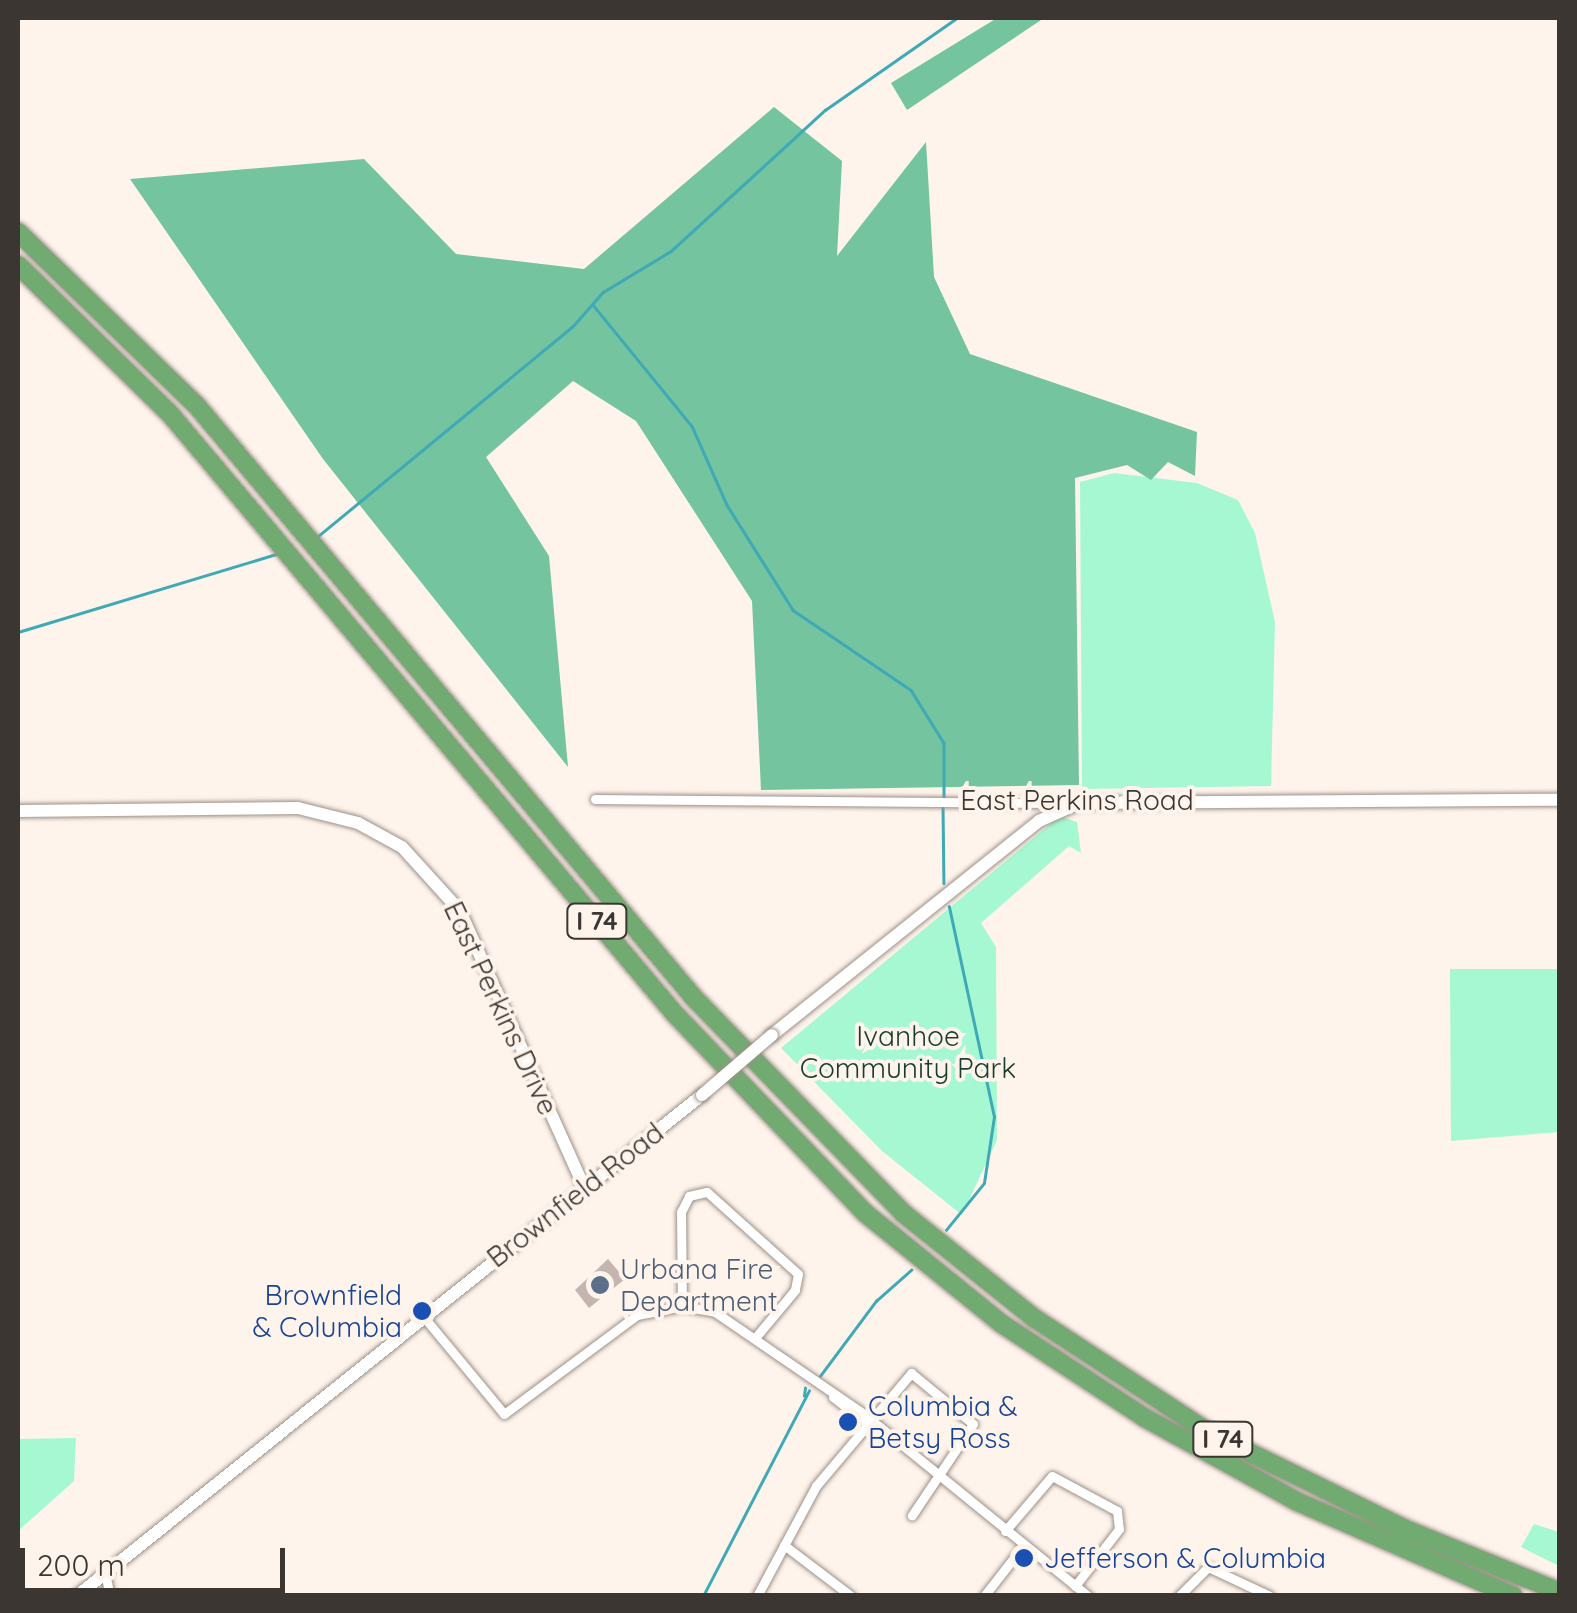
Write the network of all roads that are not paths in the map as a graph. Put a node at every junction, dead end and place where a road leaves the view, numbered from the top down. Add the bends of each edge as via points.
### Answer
1 (18, 232) edge
2 (18, 265) edge
3 (595, 800) dead end
4 (1560, 800) edge
5 (1079, 803) junction
6 (18, 810) edge
7 (584, 1187) junction
8 (682, 1306) junction
9 (424, 1316) junction
10 (755, 1338) junction
11 (865, 1422) junction
12 (936, 1477) junction
13 (912, 1514) dead end
14 (1405, 1528) junction
15 (1005, 1531) junction
16 (1378, 1538) junction
17 (784, 1545) junction
18 (1023, 1546) junction
19 (105, 1573) junction
20 (1560, 1582) edge
21 (1075, 1586) junction
22 (1560, 1592) edge
23 (77, 1596) edge
24 (110, 1596) edge
25 (757, 1596) edge
26 (851, 1596) edge
27 (984, 1596) edge
28 (1088, 1596) edge
29 (1179, 1596) edge
30 (1270, 1596) edge
31 (1484, 1596) edge
32 (1513, 1596) edge

1 - 14 highway, I 74 via 149,354 287,509 695,999 904,1213 1147,1395
2 - 16 highway, I 74 via 135,376 674,1013 865,1213 1080,1378 1234,1469
3 - 5 street, East Perkins Road
4 - 5 street, East Perkins Road
5 - 7 street, Brownfield Road, bridge via 1039,822
6 - 7 street, East Perkins Drive via 286,808 381,833 448,892
7 - 9 street, Brownfield Road
8 - 9 street via 630,1318 504,1414
8 - 10 street via 715,1312
8 - 10 street via 681,1212 689,1196 707,1192 798,1274 795,1290
9 - 19 street, Brownfield Road
10 - 11 street
11 - 12 street
11 - 12 street via 911,1372 968,1413 972,1430
11 - 17 street
12 - 13 street
12 - 15 street
14 - 20 highway
14 - 22 highway, I 74
15 - 18 street
15 - 21 street via 1052,1476 1117,1511 1120,1529
16 - 31 highway
16 - 32 highway, I 74
17 - 25 street
17 - 26 street
18 - 21 street
18 - 27 street
19 - 23 street, Brownfield Road
19 - 24 street
21 - 28 street
29 - 30 street via 1208,1567

